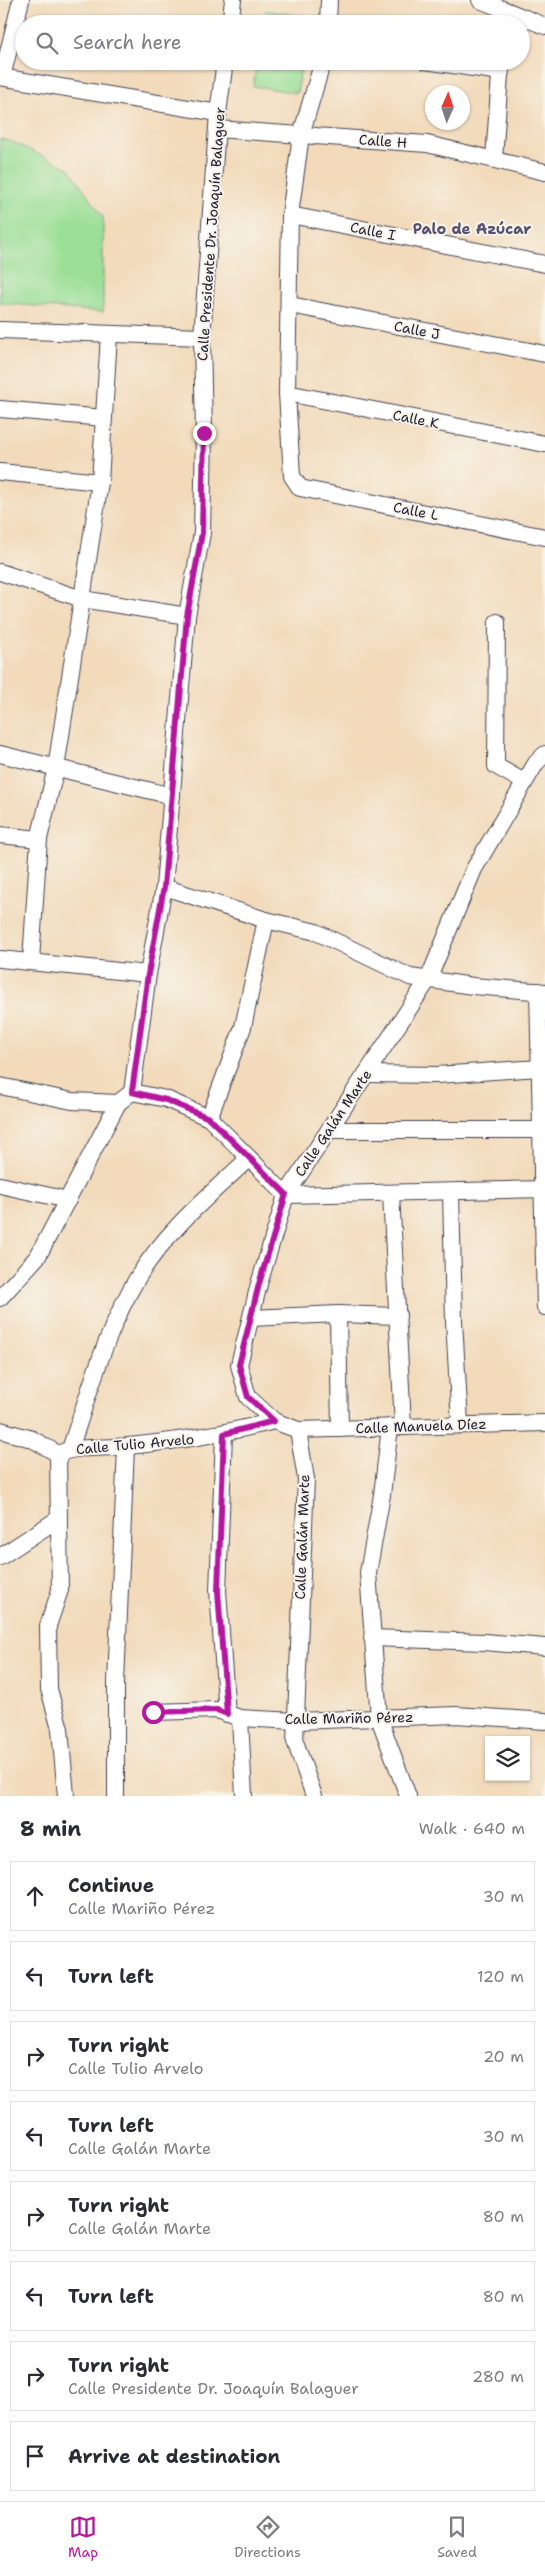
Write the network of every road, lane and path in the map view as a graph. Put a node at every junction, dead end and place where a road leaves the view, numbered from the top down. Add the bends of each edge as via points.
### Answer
1 (21, 0) edge
2 (233, 0) edge
3 (329, 0) edge
4 (480, 0) edge
5 (17, 15) edge
6 (231, 15) edge
7 (328, 15) edge
8 (502, 15) edge
9 (530, 22) edge
10 (15, 23) edge
11 (545, 26) edge
12 (224, 70) edge
13 (320, 70) edge
14 (501, 70) edge
15 (1, 77) edge
16 (218, 121) junction
17 (301, 135) junction
18 (494, 159) junction
19 (545, 172) edge
20 (290, 216) junction
21 (545, 264) edge
22 (290, 305) junction
23 (0, 330) edge
24 (109, 335) junction
25 (202, 337) junction
26 (545, 354) edge
27 (287, 393) junction
28 (0, 409) edge
29 (104, 418) junction
30 (545, 444) edge
31 (0, 472) edge
32 (100, 482) junction
33 (545, 537) edge
34 (0, 572) edge
35 (82, 598) junction
36 (187, 616) junction
37 (497, 622) dead end
38 (0, 754) edge
39 (545, 754) edge
40 (56, 768) junction
41 (524, 782) junction
42 (172, 796) junction
43 (0, 835) edge
44 (39, 839) junction
45 (164, 887) junction
46 (266, 920) junction
47 (0, 960) edge
48 (31, 961) junction
49 (148, 974) junction
50 (428, 980) junction
51 (541, 992) edge
52 (539, 1068) junction
53 (366, 1074) junction
54 (0, 1086) edge
55 (132, 1092) junction
56 (118, 1103) junction
57 (209, 1118) junction
58 (329, 1130) junction
59 (541, 1130) junction
60 (249, 1158) junction
61 (0, 1185) edge
62 (544, 1189) edge
63 (451, 1192) junction
64 (391, 1193) junction
65 (286, 1194) junction
66 (68, 1200) junction
67 (0, 1298) edge
68 (545, 1307) edge
69 (338, 1314) junction
70 (398, 1316) junction
71 (251, 1318) junction
72 (274, 1421) junction
73 (545, 1423) edge
74 (460, 1424) junction
75 (397, 1426) junction
76 (340, 1428) junction
77 (0, 1430) edge
78 (298, 1430) junction
79 (224, 1434) junction
80 (126, 1447) junction
81 (64, 1452) junction
82 (58, 1519) junction
83 (0, 1557) edge
84 (372, 1638) junction
85 (545, 1647) edge
86 (153, 1712) dead end
87 (234, 1716) junction
88 (379, 1718) junction
89 (296, 1721) junction
90 (545, 1721) edge
91 (66, 1796) edge
92 (116, 1796) edge
93 (244, 1796) edge
94 (314, 1796) edge
95 (408, 1796) edge

1 - 5 street
2 - 6 street
3 - 7 street
4 - 8 street
9 - 11 street
10 - 15 street
12 - 16 street, Calle Presidente Dr. Joaquín Balaguer
13 - 17 street
14 - 18 street
15 - 16 street, Calle H
16 - 17 street, Calle H
16 - 25 street, Calle Presidente Dr. Joaquín Balaguer
17 - 18 street, Calle H via 427,144
17 - 20 street
18 - 19 street, Calle H
20 - 21 street, Calle I
20 - 22 street
22 - 26 street, Calle J
22 - 27 street
23 - 24 street
24 - 25 street
24 - 29 street
25 - 36 street, Calle Presidente Dr. Joaquín Balaguer via 202,533
27 - 30 street, Calle K
27 - 33 street, Calle L via 292,476 300,488
28 - 29 street
29 - 32 street
31 - 32 street
32 - 35 street
34 - 35 street
35 - 36 street
35 - 40 street
36 - 42 street, Calle Presidente Dr. Joaquín Balaguer
37 - 41 street via 496,766
38 - 40 street
39 - 41 street, Calle Galán Marte
40 - 42 street
40 - 44 street
41 - 50 street, Calle Galán Marte via 474,869
42 - 45 street, Calle Presidente Dr. Joaquín Balaguer
43 - 44 street
44 - 48 street
45 - 46 street
45 - 49 street, Calle Presidente Dr. Joaquín Balaguer
46 - 50 street via 316,932 410,977
46 - 57 street via 243,1027
47 - 48 street
48 - 49 street
49 - 55 street, Calle Presidente Dr. Joaquín Balaguer
50 - 51 street
50 - 53 street, Calle Galán Marte
51 - 52 street
52 - 53 street via 437,1075
52 - 59 street
53 - 58 street, Calle Galán Marte
54 - 56 street via 72,1101
55 - 56 street
55 - 57 street via 166,1100
56 - 66 street
57 - 60 street
58 - 59 street
58 - 65 street, Calle Galán Marte
59 - 62 street
60 - 65 street
60 - 81 street via 178,1226 138,1276 110,1333
61 - 66 street
62 - 63 street
62 - 68 street
63 - 64 street
63 - 74 street
64 - 65 street
64 - 70 street
65 - 71 street, Calle Galán Marte
66 - 67 street via 38,1256
69 - 70 street
69 - 71 street
69 - 76 street
70 - 75 street
71 - 72 street, Calle Galán Marte via 239,1365 248,1397
72 - 78 street, Calle Galán Marte
72 - 79 street, Calle Tulio Arvelo
73 - 74 street, Calle Manuela Díez
74 - 75 street, Calle Manuela Díez
75 - 76 street, Calle Manuela Díez
75 - 84 street via 368,1573
76 - 78 street, Calle Manuela Díez
77 - 81 street, Calle Tulio Arvelo
78 - 89 street, Calle Galán Marte via 306,1478
79 - 80 street, Calle Tulio Arvelo
79 - 87 street via 218,1591
80 - 81 street, Calle Tulio Arvelo
80 - 92 street via 116,1683
81 - 82 street
82 - 83 street
82 - 91 street via 60,1590 48,1626 49,1689 60,1729
84 - 85 street
84 - 88 street
86 - 87 street, Calle Mariño Pérez via 217,1710
87 - 89 street, Calle Mariño Pérez
87 - 93 street
88 - 89 street, Calle Mariño Pérez
88 - 90 street, Calle Mariño Pérez via 456,1715
88 - 95 street
89 - 94 street, Calle Galán Marte via 295,1741

